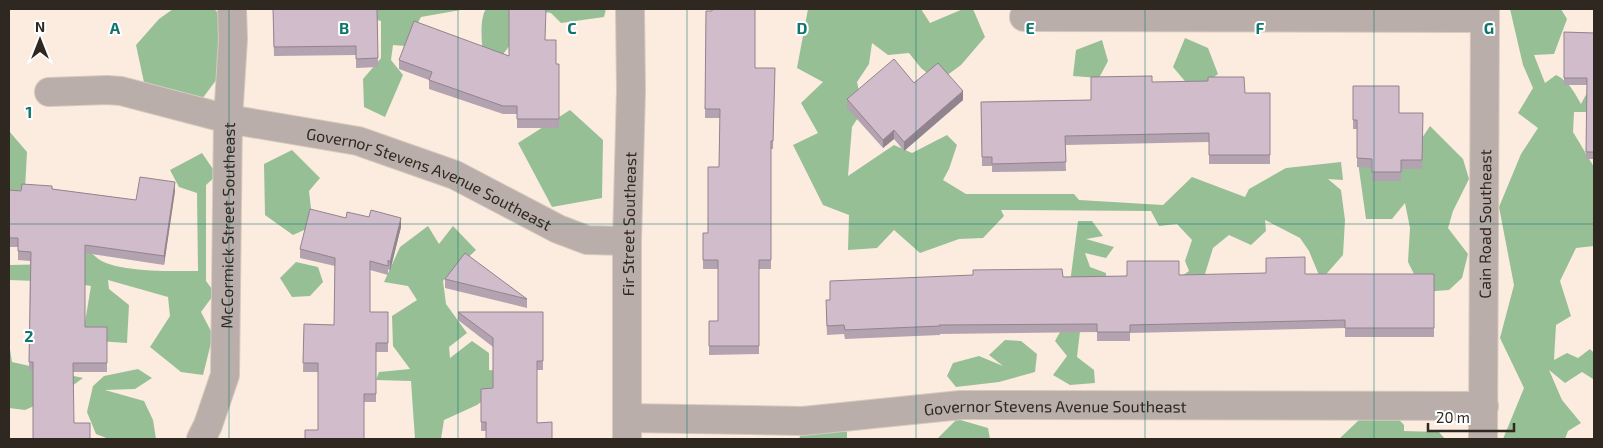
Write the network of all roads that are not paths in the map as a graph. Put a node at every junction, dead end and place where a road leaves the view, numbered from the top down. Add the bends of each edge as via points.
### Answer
1 (232, 9) edge
2 (630, 9) edge
3 (1485, 13) edge
4 (1024, 17) dead end
5 (49, 92) dead end
6 (228, 119) junction
7 (627, 241) junction
8 (1484, 406) junction
9 (627, 428) edge
10 (200, 439) edge
11 (1483, 439) edge

1 - 6 street, McCormick Street Southeast
2 - 7 street, Fir Street Southeast
3 - 4 street
3 - 8 street, Cain Road Southeast
5 - 6 street, Governor Stevens Avenue Southeast via 121,91
6 - 7 street, Governor Stevens Avenue Southeast via 358,141 455,175 558,229 587,240
6 - 10 street, McCormick Street Southeast via 224,376
7 - 9 street, Fir Street Southeast
8 - 9 street, Governor Stevens Avenue Southeast via 962,405 803,421
8 - 11 street, Cain Road Southeast

